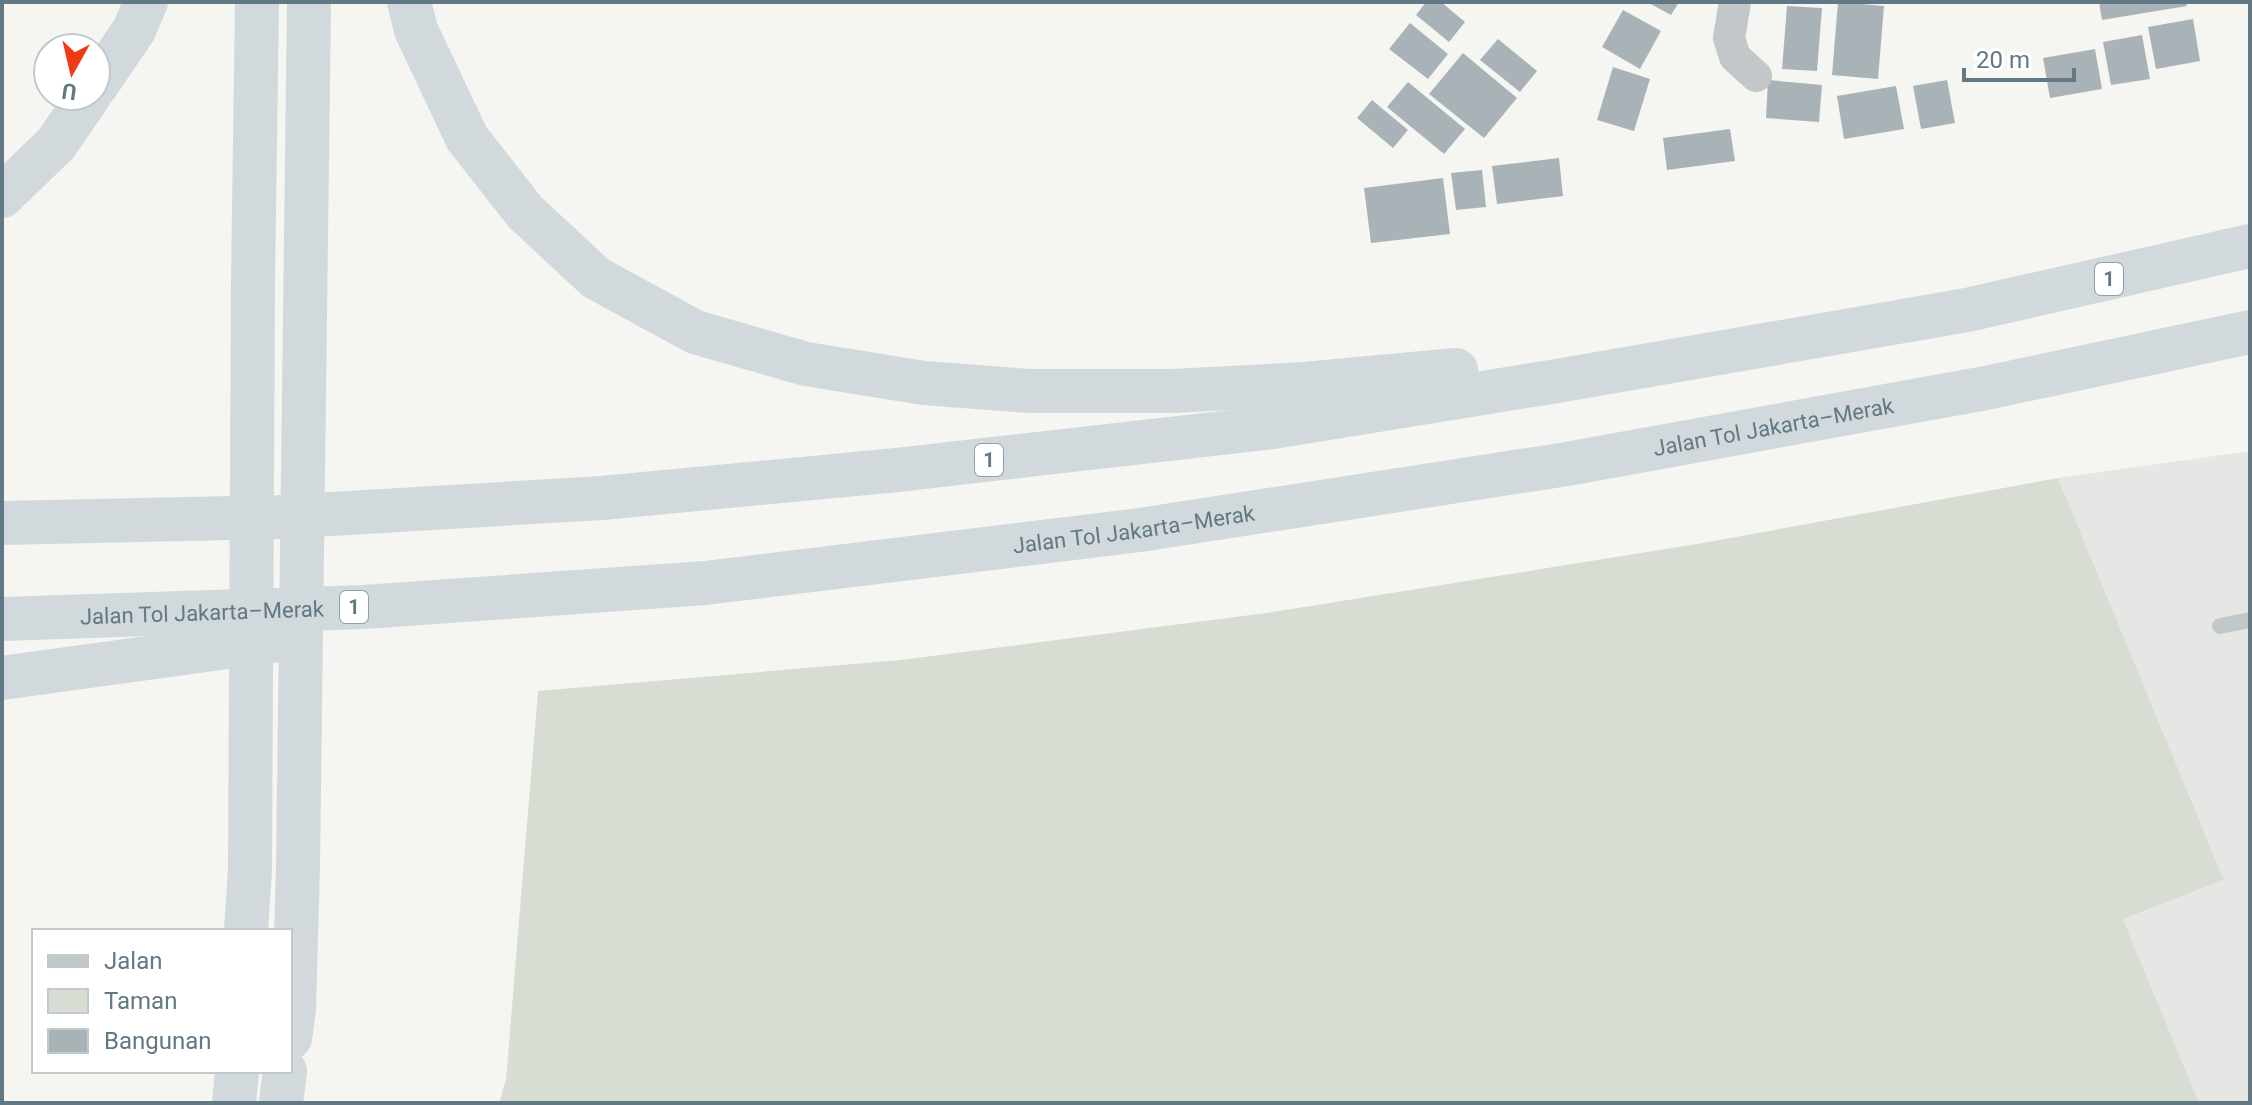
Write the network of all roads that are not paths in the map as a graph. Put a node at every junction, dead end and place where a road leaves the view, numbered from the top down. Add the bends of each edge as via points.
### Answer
1 (146, 2) edge
2 (257, 2) edge
3 (309, 2) edge
4 (409, 2) edge
5 (1735, 2) edge
6 (112, 62) edge
7 (1756, 76) dead end
8 (78, 112) edge
9 (2, 196) edge
10 (2250, 246) edge
11 (1967, 310) junction
12 (2250, 332) edge
13 (2, 523) edge
14 (705, 583) junction
15 (2, 619) edge
16 (2250, 620) edge
17 (2220, 626) dead end
18 (2, 678) edge
19 (246, 929) edge
20 (292, 1024) edge
21 (237, 1073) edge
22 (285, 1073) edge
23 (234, 1103) edge
24 (281, 1103) edge

1 - 6 highway
2 - 19 highway
3 - 20 highway
4 - 11 highway via 416,30 467,138 525,212 596,278 695,332 806,364 924,383 1015,390 1173,391 1440,372
5 - 7 street via 1729,38 1735,57
8 - 9 highway via 56,144
10 - 11 highway, 1
11 - 13 highway, 1 via 1266,428 897,470 602,498 311,516
12 - 14 highway, Jalan Tol Jakarta–Merak / 1 via 1986,388 1567,464 1140,530
14 - 15 highway, Jalan Tol Jakarta–Merak / 1 via 364,607
14 - 18 highway
16 - 17 lane
21 - 23 highway
22 - 24 highway

